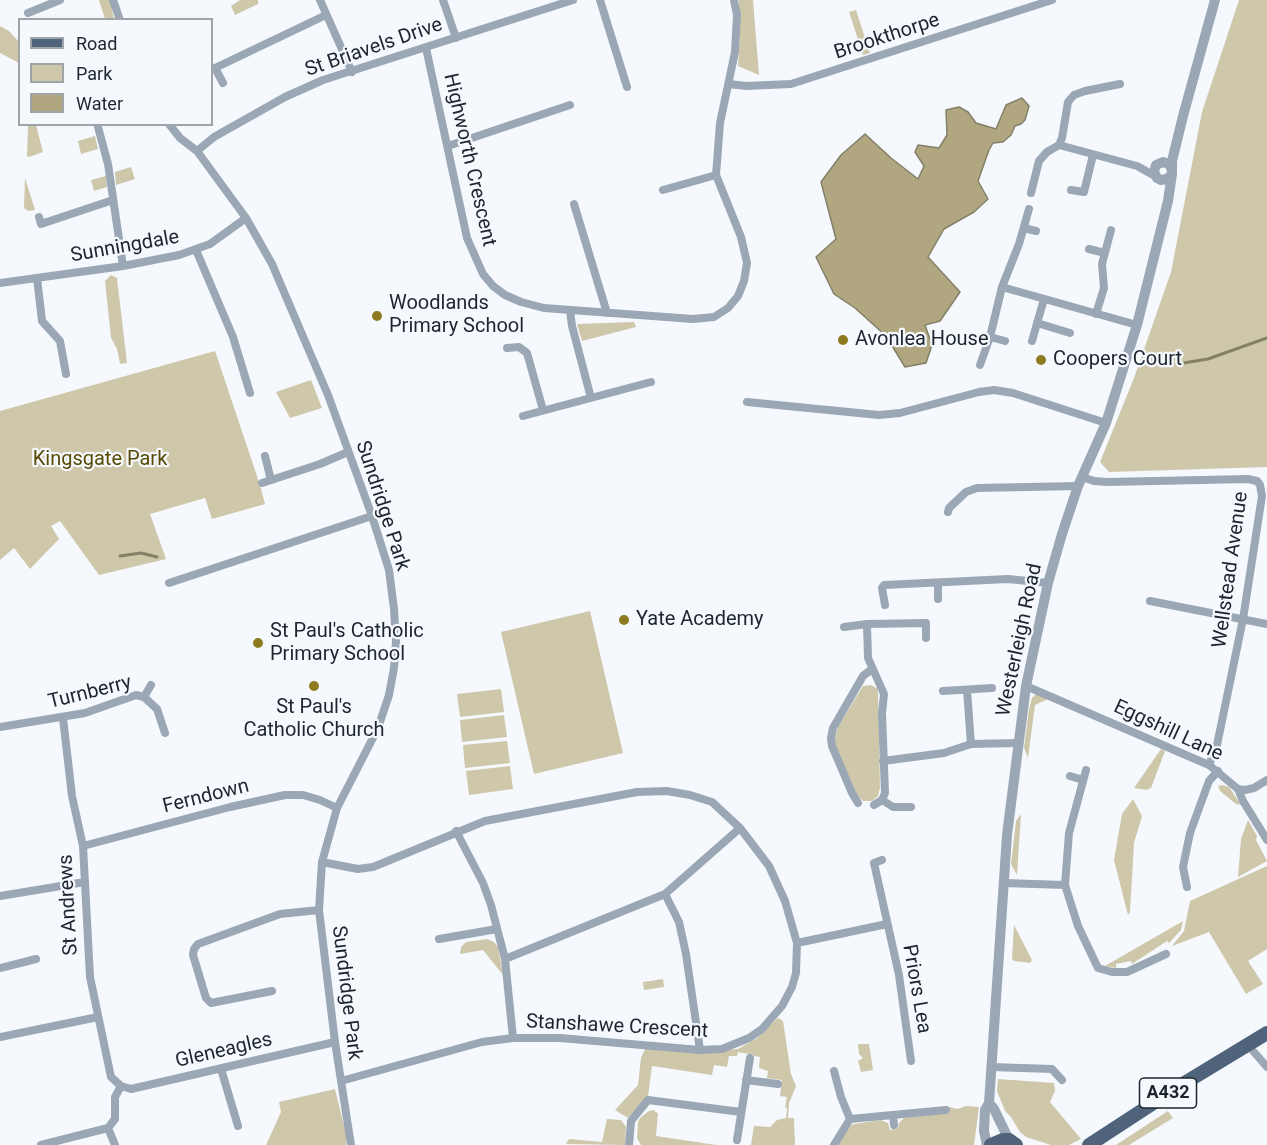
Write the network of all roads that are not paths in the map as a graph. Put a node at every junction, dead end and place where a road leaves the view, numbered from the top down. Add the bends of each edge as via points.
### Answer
1 (60, 0) edge
2 (113, 0) edge
3 (320, 0) edge
4 (443, 0) edge
5 (573, 0) edge
6 (600, 0) edge
7 (734, 0) edge
8 (1052, 0) edge
9 (1215, 0) edge
10 (47, 2) edge
11 (28, 13) dead end
12 (326, 15) junction
13 (119, 18) edge
14 (456, 38) junction
15 (426, 48) junction
16 (213, 64) edge
17 (352, 72) junction
18 (223, 83) dead end
19 (729, 84) junction
20 (1120, 84) dead end
21 (627, 87) dead end
22 (570, 105) dead end
23 (171, 126) edge
24 (98, 127) dead end
25 (448, 146) junction
26 (1059, 146) junction
27 (1175, 150) junction
28 (197, 151) junction
29 (1093, 155) junction
30 (1161, 163) junction
31 (1137, 166) junction
32 (1172, 172) junction
33 (716, 175) junction
34 (1156, 177) junction
35 (663, 190) dead end
36 (1071, 190) dead end
37 (1031, 193) dead end
38 (112, 200) junction
39 (1168, 201) junction
40 (574, 204) dead end
41 (1029, 209) dead end
42 (39, 217) dead end
43 (246, 218) junction
44 (1024, 228) junction
45 (1111, 230) dead end
46 (1036, 231) dead end
47 (1089, 249) dead end
48 (196, 250) junction
49 (1105, 253) junction
50 (123, 266) junction
51 (36, 278) junction
52 (0, 284) edge
53 (1002, 286) junction
54 (1044, 299) junction
55 (570, 311) junction
56 (607, 313) junction
57 (1096, 314) junction
58 (1037, 323) junction
59 (1137, 326) junction
60 (1070, 333) dead end
61 (990, 337) junction
62 (1005, 341) dead end
63 (1032, 341) dead end
64 (507, 348) dead end
65 (980, 365) dead end
66 (66, 374) dead end
67 (651, 382) dead end
68 (250, 393) dead end
69 (591, 398) junction
70 (747, 402) dead end
71 (543, 410) junction
72 (523, 416) dead end
73 (1106, 423) junction
74 (348, 452) junction
75 (265, 456) dead end
76 (271, 480) junction
77 (1080, 481) junction
78 (262, 483) dead end
79 (948, 512) dead end
80 (372, 516) junction
81 (169, 583) dead end
82 (938, 583) junction
83 (1048, 583) junction
84 (938, 600) dead end
85 (1150, 601) dead end
86 (885, 605) dead end
87 (1243, 619) junction
88 (867, 624) junction
89 (1267, 624) edge
90 (844, 627) dead end
91 (926, 638) dead end
92 (872, 669) junction
93 (151, 685) dead end
94 (1026, 686) junction
95 (992, 688) dead end
96 (968, 690) junction
97 (943, 691) dead end
98 (144, 696) junction
99 (63, 718) junction
100 (0, 727) edge
101 (165, 733) dead end
102 (1018, 743) junction
103 (971, 744) junction
104 (884, 761) junction
105 (1209, 765) junction
106 (1086, 770) dead end
107 (1218, 771) junction
108 (1070, 776) dead end
109 (1083, 780) junction
110 (1267, 780) edge
111 (1238, 789) junction
112 (882, 800) junction
113 (858, 803) dead end
114 (874, 806) dead end
115 (911, 807) dead end
116 (337, 808) junction
117 (740, 828) junction
118 (456, 831) junction
119 (1267, 840) edge
120 (83, 846) junction
121 (882, 860) dead end
122 (322, 862) junction
123 (84, 882) junction
124 (1003, 883) junction
125 (1065, 885) junction
126 (1187, 887) dead end
127 (665, 894) junction
128 (0, 896) edge
129 (319, 910) junction
130 (887, 924) junction
131 (497, 929) junction
132 (439, 939) dead end
133 (797, 943) junction
134 (1166, 954) dead end
135 (36, 959) dead end
136 (505, 959) junction
137 (0, 968) edge
138 (272, 991) dead end
139 (98, 1017) junction
140 (1267, 1033) edge
141 (0, 1037) edge
142 (513, 1038) junction
143 (335, 1042) junction
144 (1247, 1044) junction
145 (700, 1050) junction
146 (750, 1058) dead end
147 (911, 1061) dead end
148 (991, 1067) junction
149 (1267, 1067) edge
150 (221, 1069) junction
151 (834, 1071) dead end
152 (746, 1080) junction
153 (1062, 1080) dead end
154 (341, 1081) junction
155 (778, 1084) dead end
156 (121, 1086) junction
157 (989, 1103) junction
158 (946, 1110) dead end
159 (741, 1112) junction
160 (893, 1115) junction
161 (850, 1119) junction
162 (894, 1125) dead end
163 (238, 1126) dead end
164 (108, 1128) junction
165 (737, 1140) dead end
166 (1017, 1143) edge
167 (40, 1145) edge
168 (115, 1145) edge
169 (351, 1145) edge
170 (629, 1145) edge
171 (834, 1145) edge
172 (987, 1145) edge
173 (992, 1145) edge
174 (1089, 1145) edge

1 - 10 street
2 - 13 street
3 - 12 street
4 - 14 street
5 - 14 street, St Briavels Drive
6 - 21 street
7 - 19 street, Highworth Crescent via 735,52
8 - 19 street, Brookthorpe via 791,84
9 - 27 street, Westerleigh Road
10 - 11 street
12 - 16 street
12 - 17 street
14 - 15 street, St Briavels Drive
15 - 17 street, St Briavels Drive
15 - 25 street, Highworth Crescent
16 - 18 street
17 - 28 street, St Briavels Drive via 285,97 214,137
19 - 33 street, Highworth Crescent via 720,123
20 - 26 street via 1074,95 1068,102
22 - 25 street
23 - 28 street, Sundridge Park
24 - 38 street
25 - 55 street, Highworth Crescent via 467,238 483,274 505,295 521,302
26 - 29 street
26 - 37 street via 1039,161
27 - 30 street
27 - 32 street, Westerleigh Road
28 - 43 street, Sundridge Park
29 - 31 street
29 - 36 street via 1084,192
30 - 31 street
30 - 32 street via 1169,165
30 - 34 street via 1154,170
31 - 34 street
32 - 34 street via 1164,180
32 - 39 street, Westerleigh Road
33 - 35 street
33 - 56 street, Highworth Crescent via 745,250 747,263 738,296 714,317
34 - 39 street
38 - 42 street via 41,224
38 - 50 street
39 - 59 street, Westerleigh Road
40 - 56 street
41 - 44 street
43 - 48 street, Sunningdale
43 - 74 street, Sundridge Park via 272,264
44 - 46 street
44 - 53 street
45 - 49 street
47 - 49 street
48 - 50 street, Sunningdale
48 - 68 street via 233,337
49 - 57 street via 1101,270 1104,288
50 - 51 street, Sunningdale
51 - 52 street, Sunningdale
51 - 66 street via 42,321 60,340
53 - 54 street
53 - 61 street
54 - 57 street
54 - 58 street
55 - 56 street, Highworth Crescent
55 - 69 street
57 - 59 street
58 - 60 street
58 - 63 street
59 - 73 street, Westerleigh Road
61 - 62 street
61 - 65 street
64 - 71 street via 519,347 527,353
67 - 69 street
69 - 71 street
70 - 73 street via 879,415 994,390
71 - 72 street
73 - 77 street, Westerleigh Road
74 - 76 street
74 - 80 street, Sundridge Park
75 - 76 street
76 - 78 street
77 - 79 street via 977,488 966,492
77 - 83 street, Westerleigh Road
77 - 87 street, Wellstead Avenue via 1257,481 1262,496
80 - 81 street
80 - 116 street, Sundridge Park via 388,570 394,609 394,668 378,728
82 - 83 street via 1008,579
82 - 84 street
82 - 86 street via 884,585
83 - 94 street, Westerleigh Road
85 - 87 street
87 - 89 street
87 - 105 street, Wellstead Avenue via 1217,746
88 - 90 street
88 - 91 street via 926,623
88 - 92 street
92 - 104 street via 884,694
92 - 113 street via 857,686 831,738
93 - 98 street
94 - 102 street, Westerleigh Road
94 - 105 street, Eggshill Lane
95 - 96 street
96 - 97 street
96 - 103 street
98 - 99 street, Turnberry via 136,695
98 - 101 street, Turnberry via 157,710
99 - 100 street, Turnberry
99 - 120 street, St Andrews via 72,796
102 - 103 street
102 - 124 street, Westerleigh Road
103 - 104 street via 944,753
104 - 112 street
105 - 107 street, Eggshill Lane
106 - 109 street
107 - 111 street, Eggshill Lane
107 - 126 street via 1209,781 1190,833 1183,867
108 - 109 street
109 - 125 street via 1069,833
110 - 111 street via 1254,788
111 - 119 street, Eggshill Lane
112 - 114 street
112 - 115 street via 893,807
116 - 120 street, Ferndown via 303,795 285,795
116 - 122 street, Sundridge Park
117 - 118 street, Stanshawe Crescent via 712,802 667,791 637,792 558,806 485,820
117 - 127 street
117 - 133 street, Stanshawe Crescent via 769,866 785,901
118 - 122 street, Stanshawe Crescent via 373,867 358,869
118 - 131 street via 483,882
120 - 123 street, St Andrews
121 - 130 street, Priors Lea via 874,863
122 - 129 street, Sundridge Park
123 - 128 street
123 - 139 street, St Andrews via 90,977
124 - 125 street
124 - 148 street, Westerleigh Road
125 - 134 street via 1078,926 1098,968 1128,972
127 - 136 street
127 - 145 street via 679,922
129 - 138 street via 280,915 198,944 194,949 210,1003
129 - 143 street, Sundridge Park
130 - 133 street, Priors Lea
130 - 147 street, Priors Lea via 899,975
131 - 132 street
131 - 136 street
133 - 145 street, Stanshawe Crescent via 792,987 772,1019 736,1045
135 - 137 street
136 - 142 street
139 - 141 street
139 - 156 street, St Andrews via 111,1077
140 - 144 main road, A432
142 - 145 street, Stanshawe Crescent via 560,1038
142 - 154 street, Stanshawe Crescent via 482,1042
143 - 150 street, Gleneagles
143 - 154 street, Sundridge Park
144 - 149 street
144 - 174 main road, A432
146 - 152 street
148 - 153 street via 1052,1069
148 - 157 street, Westerleigh Road
150 - 156 street, Gleneagles via 131,1089
150 - 163 street
151 - 161 street
152 - 155 street
152 - 159 street
154 - 169 street, Sundridge Park
156 - 164 street via 115,1097 115,1119
157 - 166 street
157 - 172 street, Westerleigh Road via 984,1131
158 - 160 street
159 - 165 street
159 - 170 street via 648,1101 631,1121
160 - 161 street
160 - 162 street
161 - 171 street
164 - 167 street
164 - 168 street
166 - 173 main road via 1003,1140

